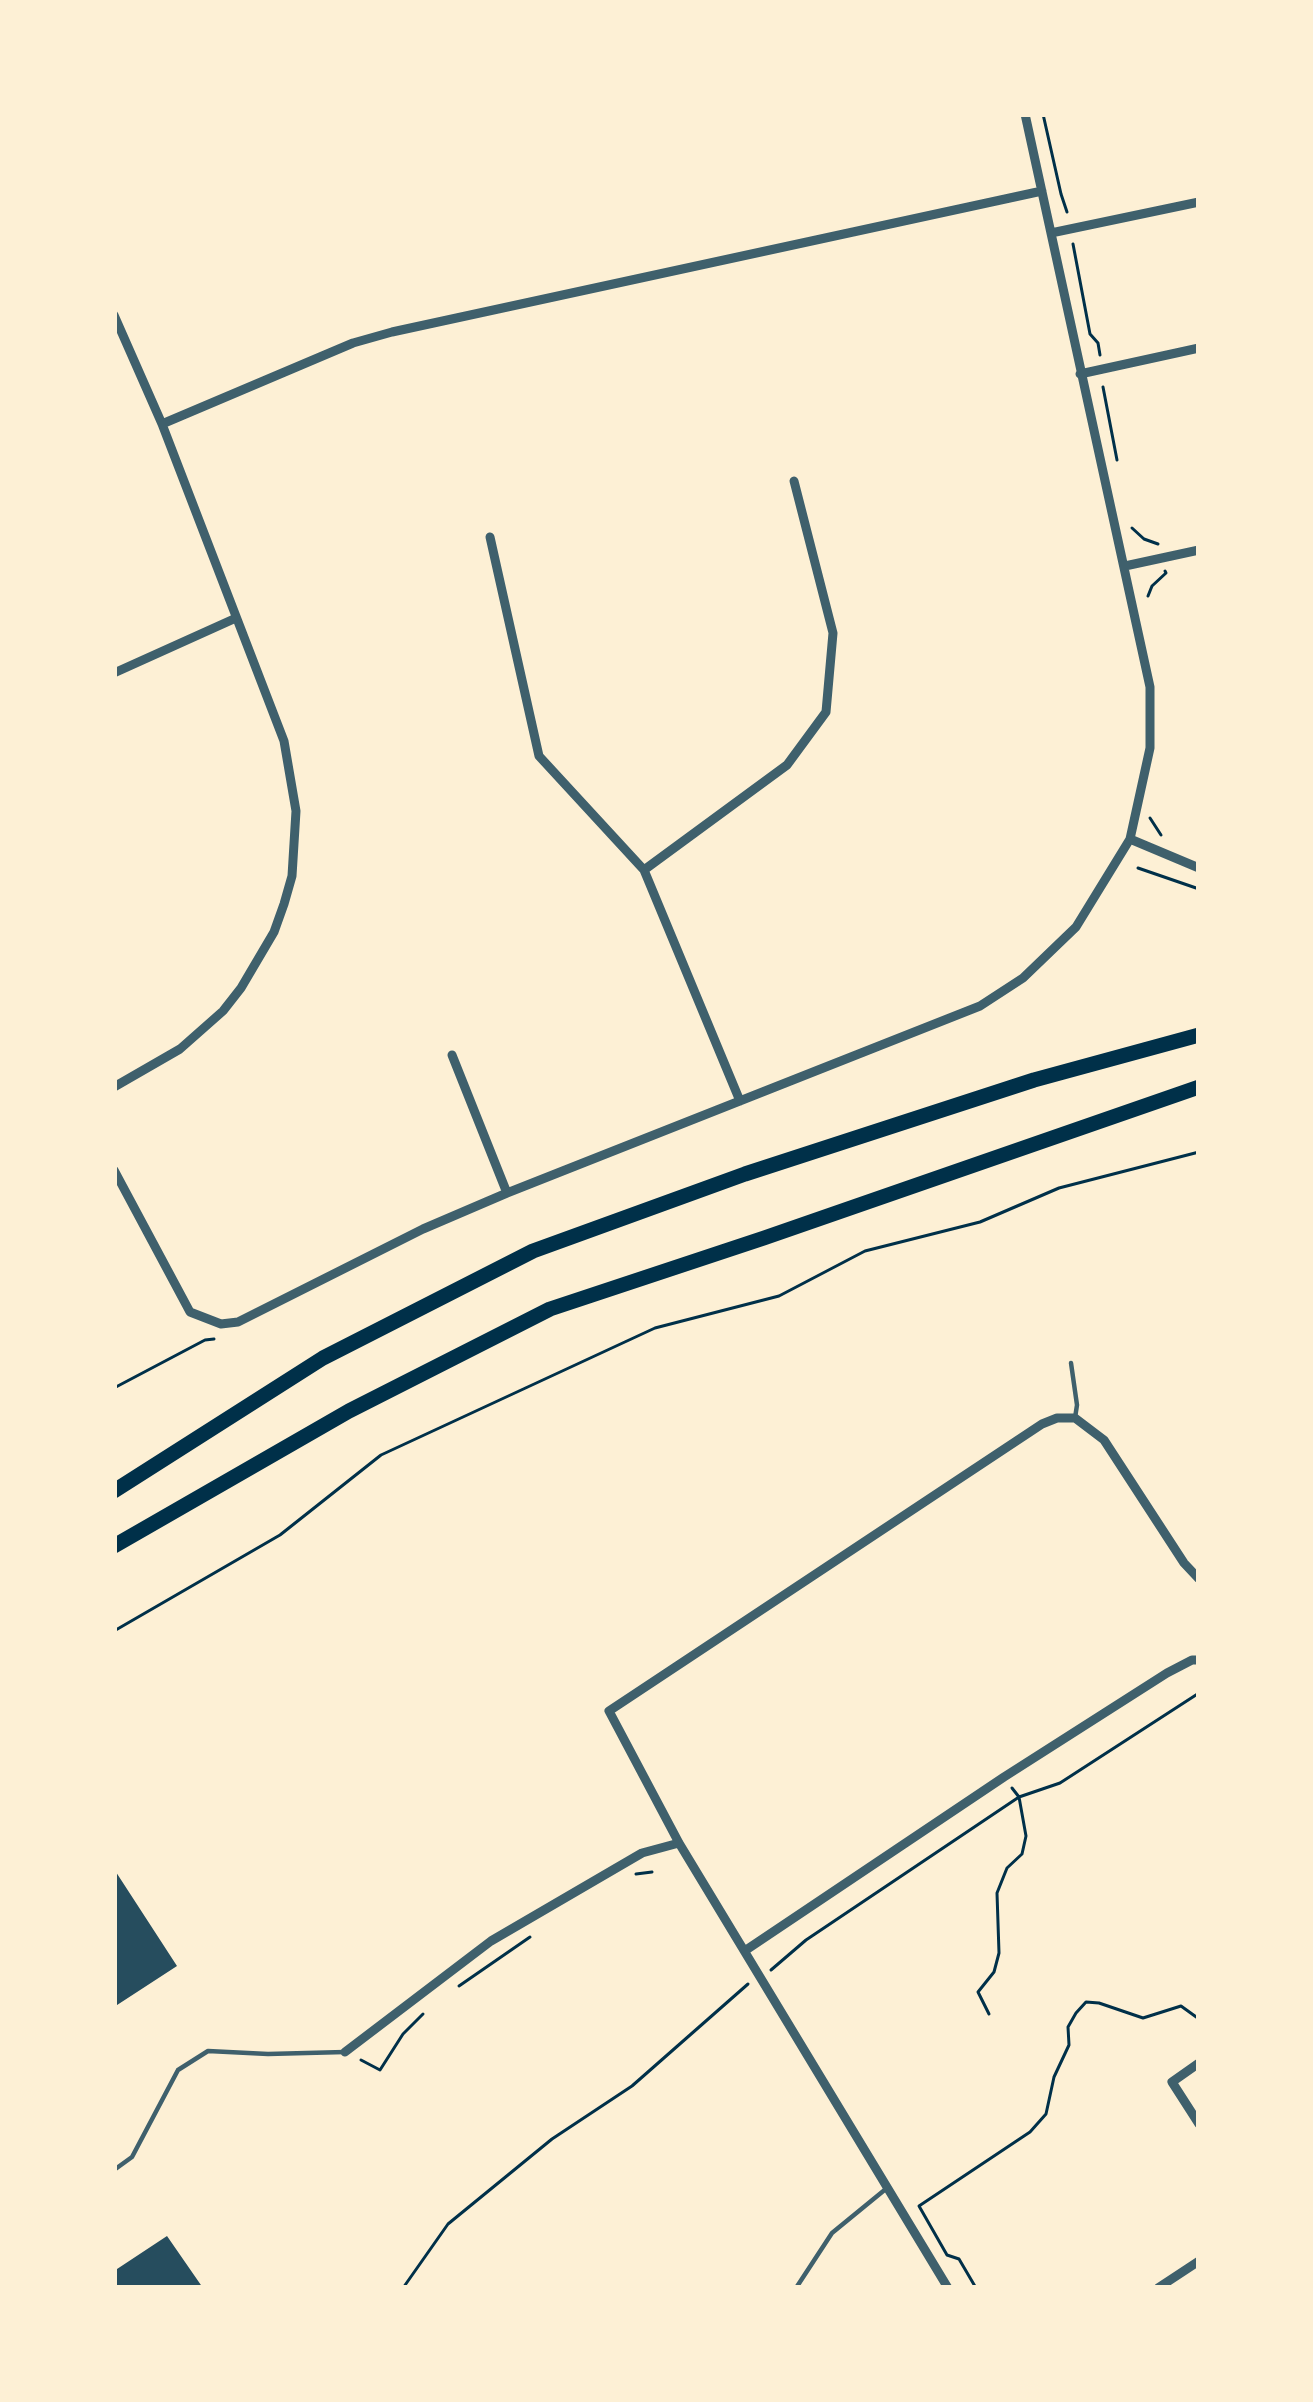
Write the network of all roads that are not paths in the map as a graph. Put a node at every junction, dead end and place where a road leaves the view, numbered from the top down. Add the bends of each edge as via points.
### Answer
1 (1025, 114) edge
2 (1042, 191) junction
3 (1199, 202) edge
4 (1051, 233) junction
5 (114, 315) edge
6 (1199, 348) edge
7 (1080, 374) junction
8 (162, 424) junction
9 (794, 481) dead end
10 (490, 537) dead end
11 (1199, 550) edge
12 (1125, 566) junction
13 (236, 618) junction
14 (114, 673) edge
15 (1130, 839) junction
16 (1199, 868) edge
17 (644, 870) junction
18 (1199, 1035) edge
19 (452, 1055) dead end
20 (1199, 1087) edge
21 (114, 1088) edge
22 (740, 1101) junction
23 (114, 1170) edge
24 (507, 1192) junction
25 (1071, 1363) dead end
26 (1075, 1418) junction
27 (114, 1491) edge
28 (114, 1546) edge
29 (1199, 1579) edge
30 (1199, 1660) edge
31 (679, 1843) junction
32 (746, 1950) junction
33 (345, 2052) joint
34 (1199, 2063) edge
35 (1199, 2124) edge
36 (114, 2170) edge
37 (887, 2188) junction
38 (1199, 2261) edge
39 (796, 2288) edge
40 (948, 2288) edge
41 (1158, 2288) edge

1 - 2 street
2 - 4 street
2 - 8 street via 392,332
3 - 4 street
4 - 7 street
5 - 8 street
6 - 7 street
7 - 12 street
8 - 13 street
9 - 17 street via 833,633 826,712 787,765
10 - 17 street via 539,756
11 - 12 street
12 - 15 street via 1150,687 1150,748
13 - 14 street
13 - 21 street via 284,741 296,811 292,876 267,945 223,1011 180,1049
15 - 16 street
15 - 22 street via 1076,926 1024,978 980,1006
17 - 22 street
18 - 27 highway via 1034,1079 533,1251 323,1358
19 - 24 street
20 - 28 highway via 550,1309 349,1411
22 - 24 street
23 - 24 street via 181,1300 221,1324
25 - 26 lane
26 - 29 street via 1104,1440
26 - 31 street via 1042,1424 609,1712
30 - 32 street via 1166,1672
31 - 32 street
31 - 33 street via 642,1853 491,1941
32 - 37 street
33 - 36 lane via 208,2051 178,2070 132,2157
34 - 35 street via 1172,2082
37 - 39 lane via 832,2233
37 - 40 street
38 - 41 street

